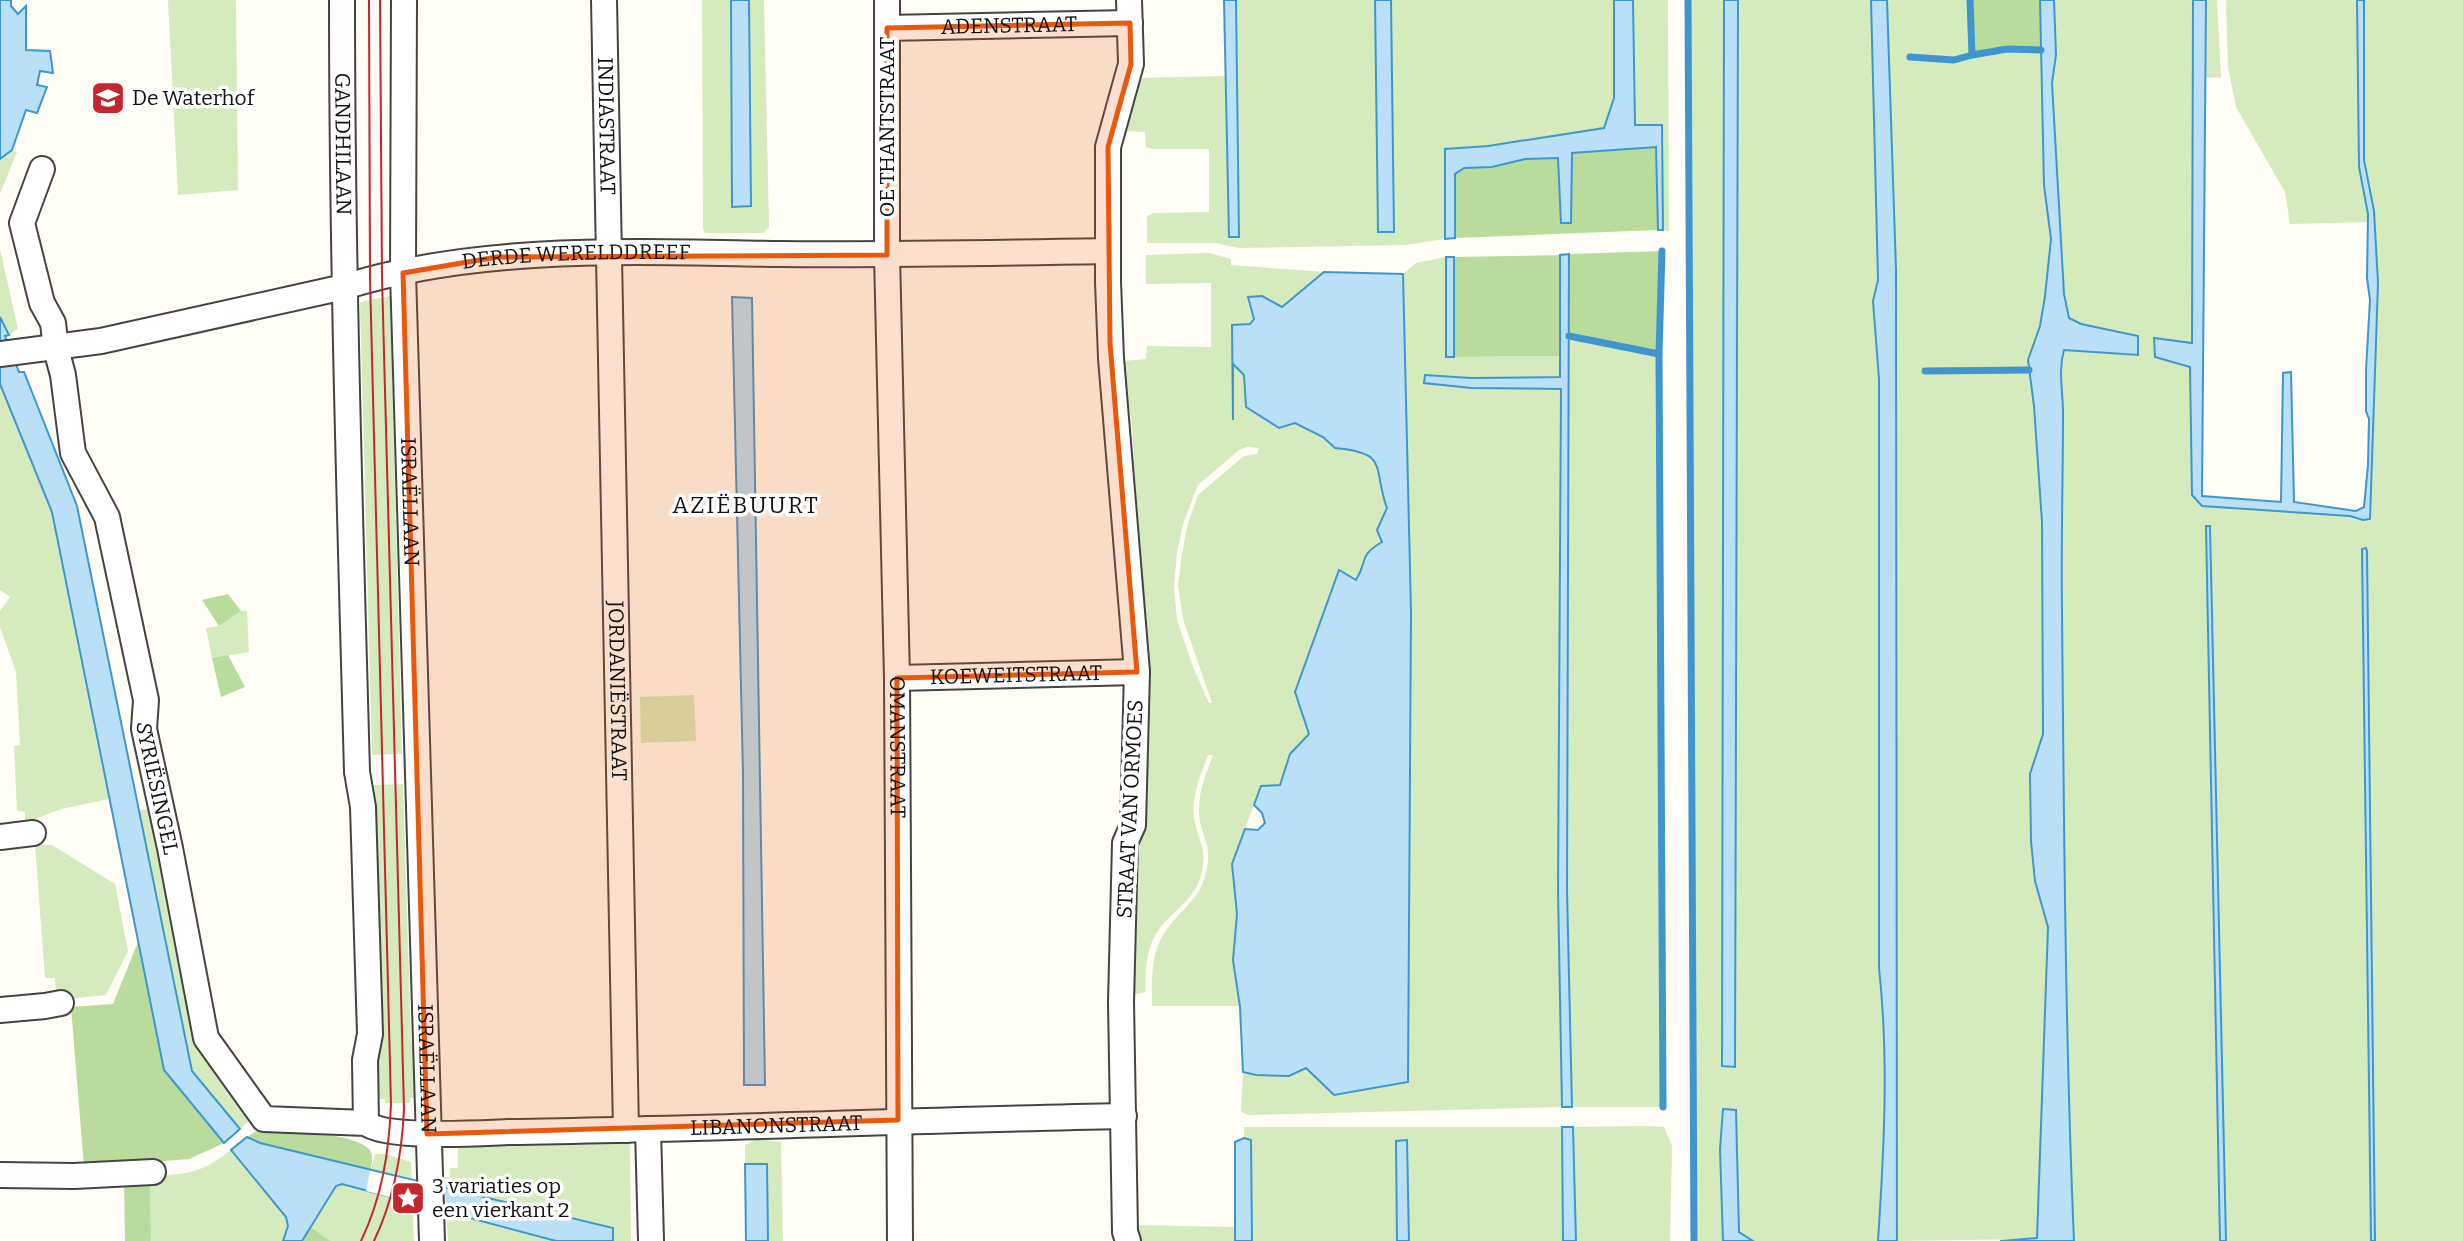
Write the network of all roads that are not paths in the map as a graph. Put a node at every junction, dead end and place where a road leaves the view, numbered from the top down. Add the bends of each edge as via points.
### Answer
1 (342, 0) edge
2 (404, 0) edge
3 (604, 0) edge
4 (887, 0) edge
5 (1130, 12) edge
6 (887, 28) junction
7 (42, 169) dead end
8 (1108, 251) junction
9 (608, 253) junction
10 (887, 255) junction
11 (403, 273) junction
12 (344, 288) junction
13 (55, 349) junction
14 (6, 354) edge
15 (1137, 672) junction
16 (897, 678) junction
17 (33, 833) dead end
18 (0, 837) edge
19 (61, 1003) dead end
20 (0, 1010) edge
21 (1124, 1116) junction
22 (898, 1120) junction
23 (366, 1123) junction
24 (637, 1130) junction
25 (428, 1133) junction
26 (153, 1172) dead end
27 (0, 1175) edge
28 (432, 1241) edge
29 (651, 1241) edge
30 (900, 1241) edge
31 (1128, 1241) edge

1 - 12 street, GANDHILAAN
2 - 11 street
3 - 9 street, INDIASTRAAT
4 - 6 street, OE THANTSTRAAT
5 - 6 street, ADENSTRAAT
5 - 8 street, STRAAT VAN ORMOES via 1130,64 1108,147
6 - 10 street, OE THANTSTRAAT
7 - 13 street via 22,223 42,303 53,323
8 - 10 street, DERDE WERELDDREEF
8 - 15 street, STRAAT VAN ORMOES via 1110,343
9 - 10 street, DERDE WERELDDREEF
9 - 11 street, DERDE WERELDDREEF via 497,257
9 - 24 street, JORDANIËSTRAAT
10 - 16 street, OMANSTRAAT
11 - 12 street, DERDE WERELDDREEF
11 - 25 street, ISRAËLLAAN
12 - 13 street, DERDE WERELDDREEF
12 - 23 street via 357,758 363,807 369,994
13 - 14 street, DERDE WERELDDREEF
13 - 23 street, SYRIËSINGEL via 73,453 107,517 146,701 144,729 206,1038 264,1119
15 - 16 street, KOEWEITSTRAAT
15 - 21 street, STRAAT VAN ORMOES via 1133,825 1125,843
16 - 22 street, OMANSTRAAT
17 - 18 street
19 - 20 street
21 - 22 street, LIBANONSTRAAT
21 - 31 street, STRAAT VAN ORMOES
22 - 24 street, LIBANONSTRAAT
22 - 30 street, OMANSTRAAT
23 - 25 street, ISRAËLLAAN
24 - 25 street, LIBANONSTRAAT
24 - 29 street, JORDANIËSTRAAT
25 - 28 street
26 - 27 street

